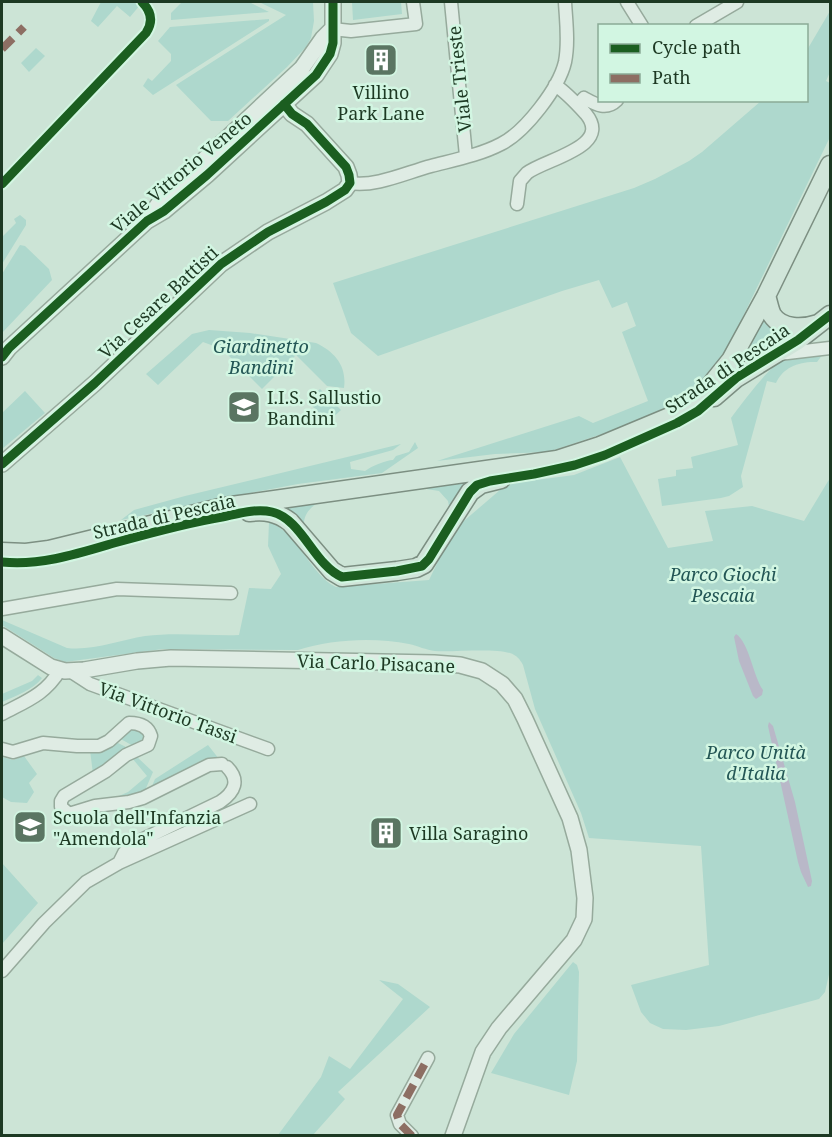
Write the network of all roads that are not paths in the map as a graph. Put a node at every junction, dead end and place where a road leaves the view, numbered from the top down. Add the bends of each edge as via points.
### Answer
1 (333, 2) edge
2 (413, 2) edge
3 (451, 2) edge
4 (565, 2) edge
5 (627, 2) edge
6 (737, 2) edge
7 (641, 24) edge
8 (699, 24) edge
9 (332, 29) junction
10 (556, 82) junction
11 (298, 93) junction
12 (581, 101) junction
13 (614, 102) edge
14 (284, 105) junction
15 (307, 124) junction
16 (466, 156) junction
17 (831, 165) edge
18 (350, 183) junction
19 (517, 204) dead end
20 (147, 221) junction
21 (766, 296) junction
22 (772, 314) junction
23 (825, 319) edge
24 (798, 340) junction
25 (827, 348) edge
26 (4, 352) edge
27 (775, 355) junction
28 (2, 464) edge
29 (2, 552) edge
30 (2, 562) edge
31 (231, 593) dead end
32 (2, 609) edge
33 (2, 636) edge
34 (65, 671) junction
35 (2, 714) edge
36 (2, 749) edge
37 (268, 749) dead end
38 (250, 804) dead end
39 (119, 863) junction
40 (2, 971) edge
41 (428, 1058) dead end
42 (412, 1136) edge
43 (453, 1136) edge

1 - 9 street, Viale Vittorio Veneto
2 - 9 street via 416,24 351,31
3 - 16 street, Viale Trieste
4 - 10 street via 566,55
5 - 7 street
6 - 8 street
9 - 11 street, Viale Vittorio Veneto via 330,54
9 - 14 street via 320,58 289,90
9 - 20 street, Viale Vittorio Veneto via 302,68 163,198
10 - 12 street
10 - 16 street via 516,134 495,147
11 - 14 street, Viale Vittorio Veneto
11 - 15 street via 296,103
12 - 13 street via 605,107
12 - 19 street via 592,123 590,138 527,174 520,181
14 - 15 street
14 - 20 street, Viale Vittorio Veneto via 181,197
15 - 18 street via 346,167
16 - 18 street via 371,183
17 - 21 main road, Strada di Pescaia
18 - 28 street, Via Cesare Battisti via 339,195 268,232 220,264 95,383
20 - 26 street, Viale Vittorio Veneto
21 - 22 main road
21 - 29 main road, Strada di Pescaia via 726,368 695,401 672,416 585,452 533,464 232,505 55,549
22 - 23 main road via 794,328
22 - 24 main road via 779,327
23 - 24 main road, Strada di Pescaia
24 - 25 street
24 - 27 main road, Strada di Pescaia
25 - 27 street
27 - 30 main road, Strada di Pescaia via 736,378 693,415 668,428 575,465 477,485 429,559 416,568 342,577 332,571 290,522 264,511 194,522 55,559
31 - 32 street via 117,589
33 - 34 street via 51,667
34 - 35 street via 42,693
34 - 37 street, Via Vittorio Tassi via 90,684
34 - 43 street, Via Carlo Pisacane via 171,658 434,663 479,669 506,688 525,719 570,818 579,850 585,913 574,940 488,1043
36 - 39 street via 13,752 43,743 92,747 109,741 129,723 148,729 148,744 64,796 61,807 69,814 143,798 209,765 224,766 233,775 235,788 231,794 131,845
38 - 39 street
39 - 40 street via 72,894
41 - 42 street via 397,1114 399,1124

